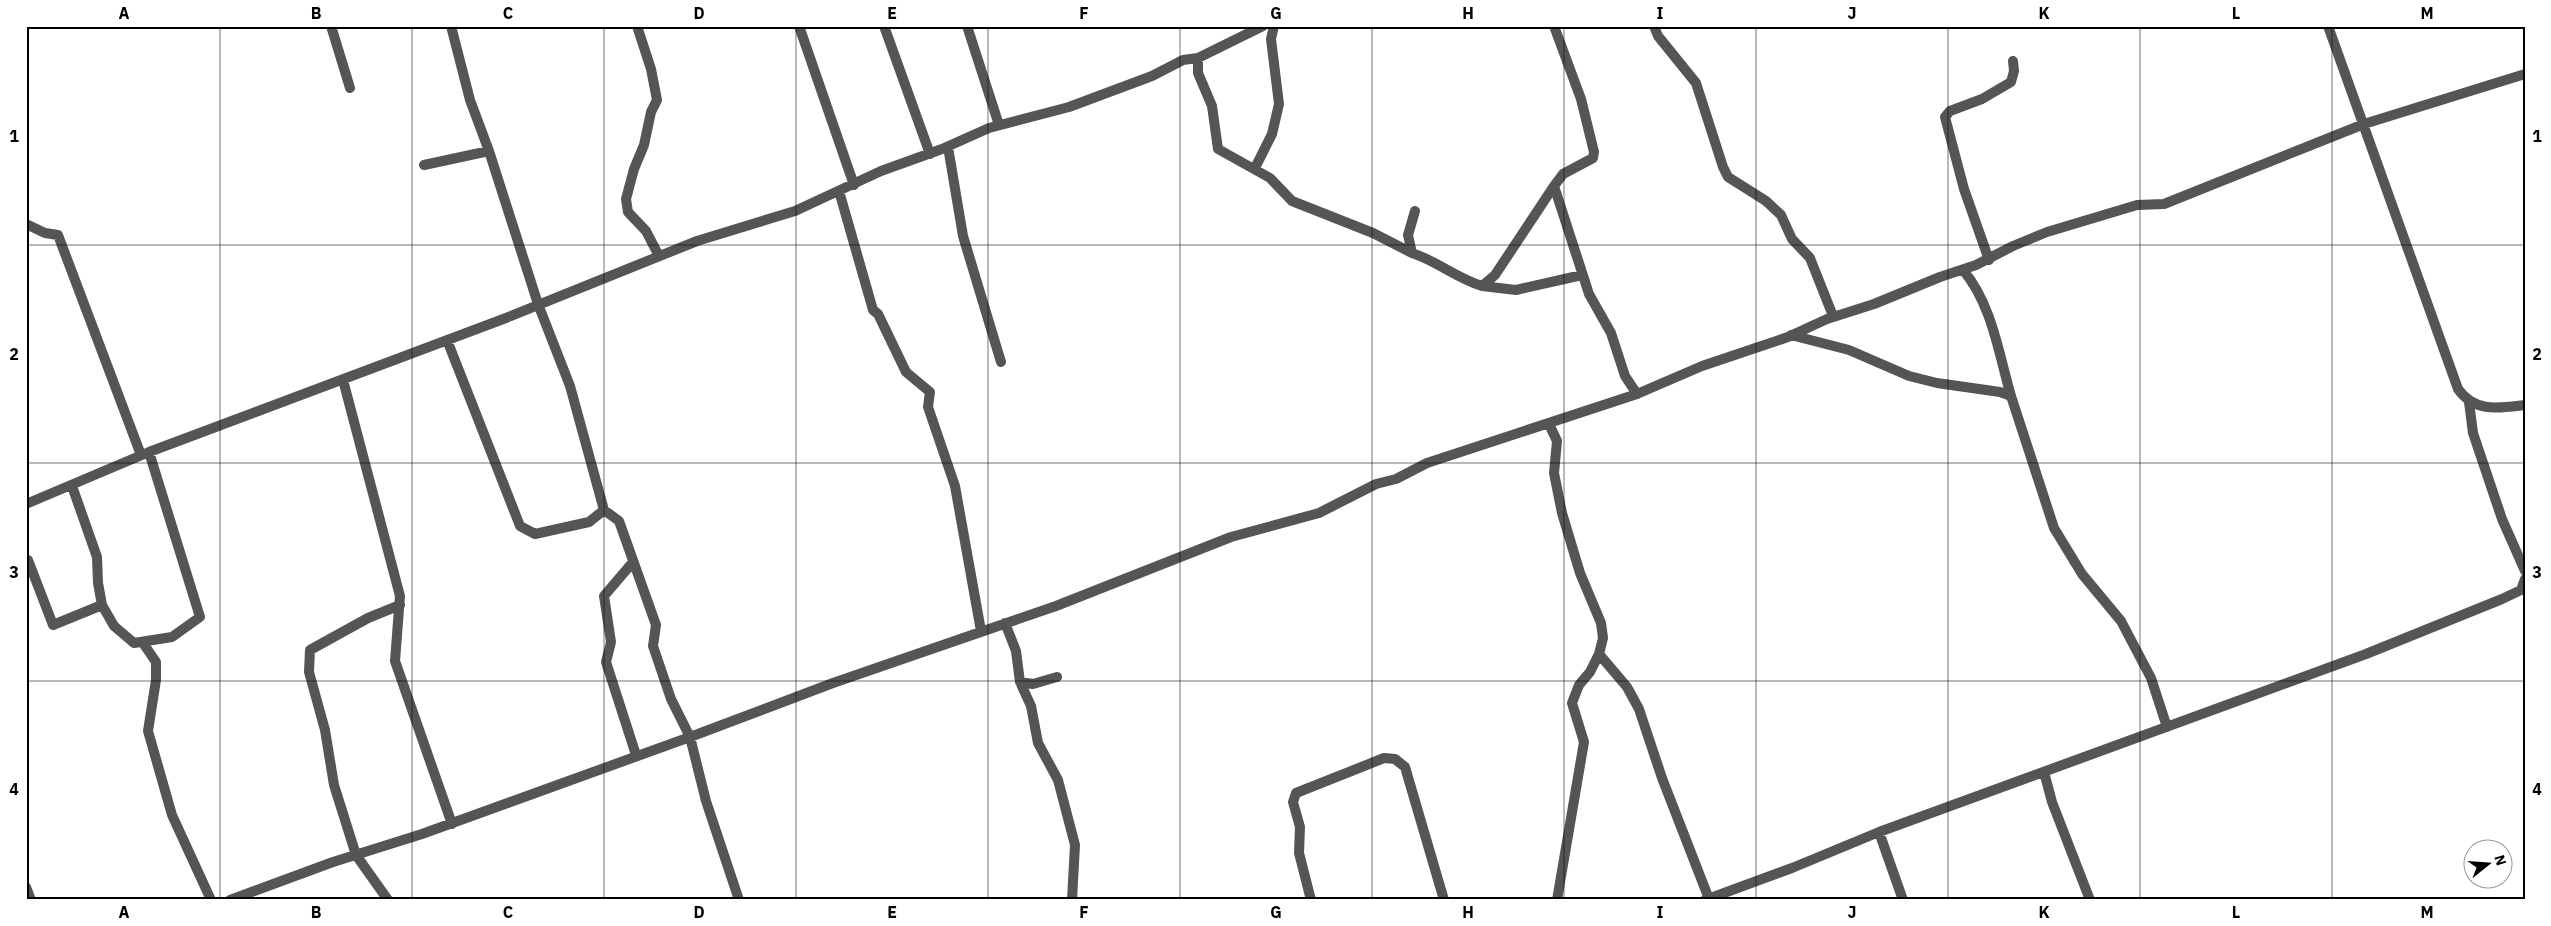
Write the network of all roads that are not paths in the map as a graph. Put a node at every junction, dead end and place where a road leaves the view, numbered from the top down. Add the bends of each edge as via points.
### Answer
1 (331, 26) edge
2 (451, 26) edge
3 (637, 26) edge
4 (799, 26) edge
5 (884, 26) edge
6 (967, 26) edge
7 (1263, 26) edge
8 (1274, 26) edge
9 (1554, 26) edge
10 (1654, 26) edge
11 (2328, 26) edge
12 (1198, 58) junction
13 (2013, 61) dead end
14 (2525, 74) edge
15 (350, 88) dead end
16 (2364, 124) junction
17 (998, 125) junction
18 (948, 146) junction
19 (489, 150) junction
20 (930, 154) junction
21 (424, 165) dead end
22 (1255, 168) junction
23 (854, 185) junction
24 (1554, 186) junction
25 (839, 191) junction
26 (1415, 211) dead end
27 (26, 224) edge
28 (1412, 253) junction
29 (659, 256) junction
30 (1989, 260) junction
31 (1963, 270) junction
32 (1582, 275) junction
33 (1482, 286) junction
34 (538, 304) junction
35 (1833, 316) junction
36 (1792, 336) junction
37 (447, 340) junction
38 (1001, 362) dead end
39 (343, 380) junction
40 (1637, 394) junction
41 (2011, 396) junction
42 (2469, 402) junction
43 (2525, 405) edge
44 (1549, 424) junction
45 (145, 453) junction
46 (72, 486) junction
47 (26, 504) edge
48 (604, 510) junction
49 (28, 560) dead end
50 (633, 562) junction
51 (2525, 572) edge
52 (2524, 585) edge
53 (102, 605) junction
54 (400, 605) junction
55 (1005, 623) junction
56 (981, 631) junction
57 (143, 643) junction
58 (1600, 654) junction
59 (1057, 677) dead end
60 (1020, 682) junction
61 (2167, 727) junction
62 (690, 737) junction
63 (636, 755) junction
64 (2044, 772) junction
65 (452, 824) junction
66 (1879, 832) junction
67 (356, 855) junction
68 (26, 887) edge
69 (1707, 899) edge
70 (31, 900) edge
71 (211, 900) edge
72 (230, 900) edge
73 (388, 900) edge
74 (739, 900) edge
75 (1072, 900) edge
76 (1311, 900) edge
77 (1444, 900) edge
78 (1557, 900) edge
79 (1903, 900) edge
80 (2090, 900) edge

1 - 15 street
2 - 19 street via 467,91
3 - 29 street via 657,100 626,199 628,212 646,231
4 - 23 street
5 - 20 street
6 - 17 street
7 - 12 street
8 - 22 street via 1271,39 1279,104 1272,134
9 - 24 street via 1581,99 1594,152 1593,158 1563,174
10 - 35 street via 1658,36 1696,83 1728,177 1766,201 1781,215 1792,239 1810,258
11 - 16 street
12 - 17 street via 1183,60 1158,74 1069,107
12 - 22 street via 1198,73 1212,106 1216,148
13 - 30 street via 2011,82 1950,112 1945,118 1964,189
14 - 16 street
16 - 30 street via 2164,204 2137,205 2095,216 2028,240
16 - 42 street via 2452,377
17 - 18 street
18 - 20 street
18 - 38 street via 963,236
19 - 21 street
19 - 34 street
20 - 23 street
22 - 28 street via 1275,182 1292,201 1373,233
23 - 25 street
24 - 32 street
24 - 33 street via 1495,275
25 - 29 street via 795,211
25 - 56 street via 873,310 878,314 906,372 930,392 928,407 955,486
26 - 28 street via 1408,235
27 - 45 street via 58,235
28 - 33 street via 1428,258 1464,281
29 - 34 street
30 - 31 street
31 - 35 street
31 - 41 street via 1976,288 1985,310
32 - 33 street via 1516,290
32 - 40 street via 1611,333 1625,376
34 - 37 street
34 - 48 street via 570,386
35 - 36 street
36 - 40 street via 1702,366
36 - 41 street via 1849,350 1909,376
37 - 39 street
37 - 48 street via 520,526 535,534 590,522
39 - 45 street
39 - 54 street
40 - 44 street
41 - 61 street via 2054,528 2082,574 2121,621 2151,678
42 - 43 street via 2487,408
42 - 51 street via 2473,433 2502,519
44 - 55 street via 1427,463 1319,513 1231,537
44 - 58 street via 1557,441 1554,473 1562,512 1580,573 1603,629
45 - 46 street
45 - 57 street via 200,617 172,637
46 - 47 street
46 - 53 street via 97,556
48 - 50 street via 619,521
49 - 53 street via 53,625
50 - 62 street via 656,625 653,646
50 - 63 street via 604,596 611,642 606,662
52 - 61 street via 2502,599 2371,652
53 - 57 street via 114,626 134,643
54 - 65 street via 395,662
54 - 67 street via 368,618 310,650 309,672 325,730 334,784
55 - 56 street
55 - 60 street via 1016,651
56 - 62 street
57 - 71 street via 156,662 148,731 172,815
58 - 69 street via 1627,687 1639,709
58 - 78 street via 1579,685 1572,703 1584,742
59 - 60 street via 1033,684
60 - 75 street via 1031,706 1038,743 1058,780 1075,845
61 - 64 street
62 - 63 street
62 - 74 street via 706,801
63 - 65 street
64 - 66 street
64 - 80 street via 2052,802
65 - 67 street
66 - 69 street
66 - 79 street
67 - 72 street
67 - 73 street
68 - 70 street
76 - 77 street via 1298,853 1300,827 1293,802 1296,793 1384,758 1395,759 1405,767

